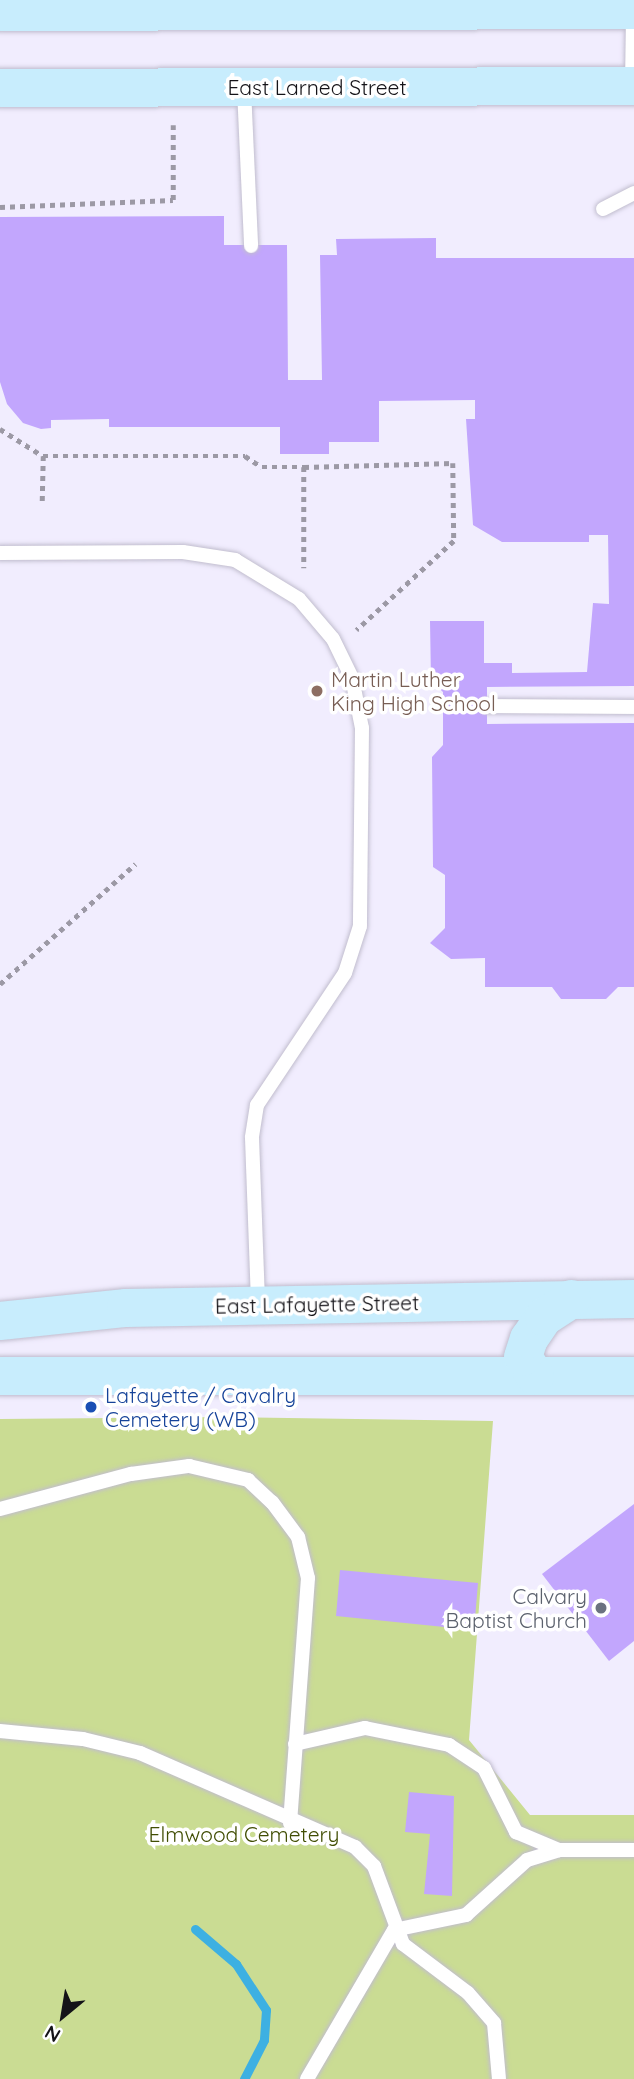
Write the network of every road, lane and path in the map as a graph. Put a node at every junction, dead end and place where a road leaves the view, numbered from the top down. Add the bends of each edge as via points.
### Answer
1 (290, 5) edge
2 (633, 10) edge
3 (0, 12) edge
4 (244, 87) junction
5 (0, 88) edge
6 (633, 88) edge
7 (173, 125) dead end
8 (634, 193) edge
9 (0, 206) edge
10 (603, 209) dead end
11 (250, 246) dead end
12 (0, 429) edge
13 (43, 456) junction
14 (303, 467) junction
15 (42, 501) dead end
16 (0, 552) edge
17 (304, 568) dead end
18 (357, 630) dead end
19 (487, 706) dead end
20 (634, 707) edge
21 (135, 864) dead end
22 (0, 984) edge
23 (634, 1298) edge
24 (572, 1299) junction
25 (258, 1306) junction
26 (0, 1321) edge
27 (0, 1376) edge
28 (535, 1376) junction
29 (634, 1376) edge
30 (0, 1509) edge
31 (0, 1731) edge
32 (295, 1744) junction
33 (290, 1823) junction
34 (559, 1850) junction
35 (634, 1850) edge
36 (394, 1930) junction
37 (307, 2079) edge
38 (499, 2079) edge

1 - 2 street
1 - 3 street
2 - 6 lane
4 - 5 street, East Larned Street
4 - 6 street, East Larned Street
4 - 11 lane
7 - 9 path via 173,200
8 - 10 lane
12 - 13 path
13 - 14 path via 245,456 262,467
13 - 15 path
14 - 17 path
14 - 18 path via 453,463 454,541
16 - 25 lane via 183,552 235,560 283,586 327,631 352,678 362,728 360,926 330,997 264,1090 253,1121
19 - 20 lane
21 - 22 path
23 - 24 street, East Lafayette Street
24 - 25 street, East Lafayette Street
24 - 28 street via 544,1317 529,1339 523,1357
25 - 26 street, East Lafayette Street
27 - 28 street
28 - 29 street
30 - 32 lane via 160,1468 217,1469 248,1480 291,1525 307,1563
31 - 33 lane via 83,1739 140,1753
32 - 33 lane
32 - 34 lane via 365,1728 449,1745 484,1768 516,1832
33 - 36 lane via 365,1856 379,1878
34 - 35 lane
34 - 36 lane via 519,1865 466,1915
36 - 37 lane
36 - 38 lane via 414,1956 484,2008 499,2040

